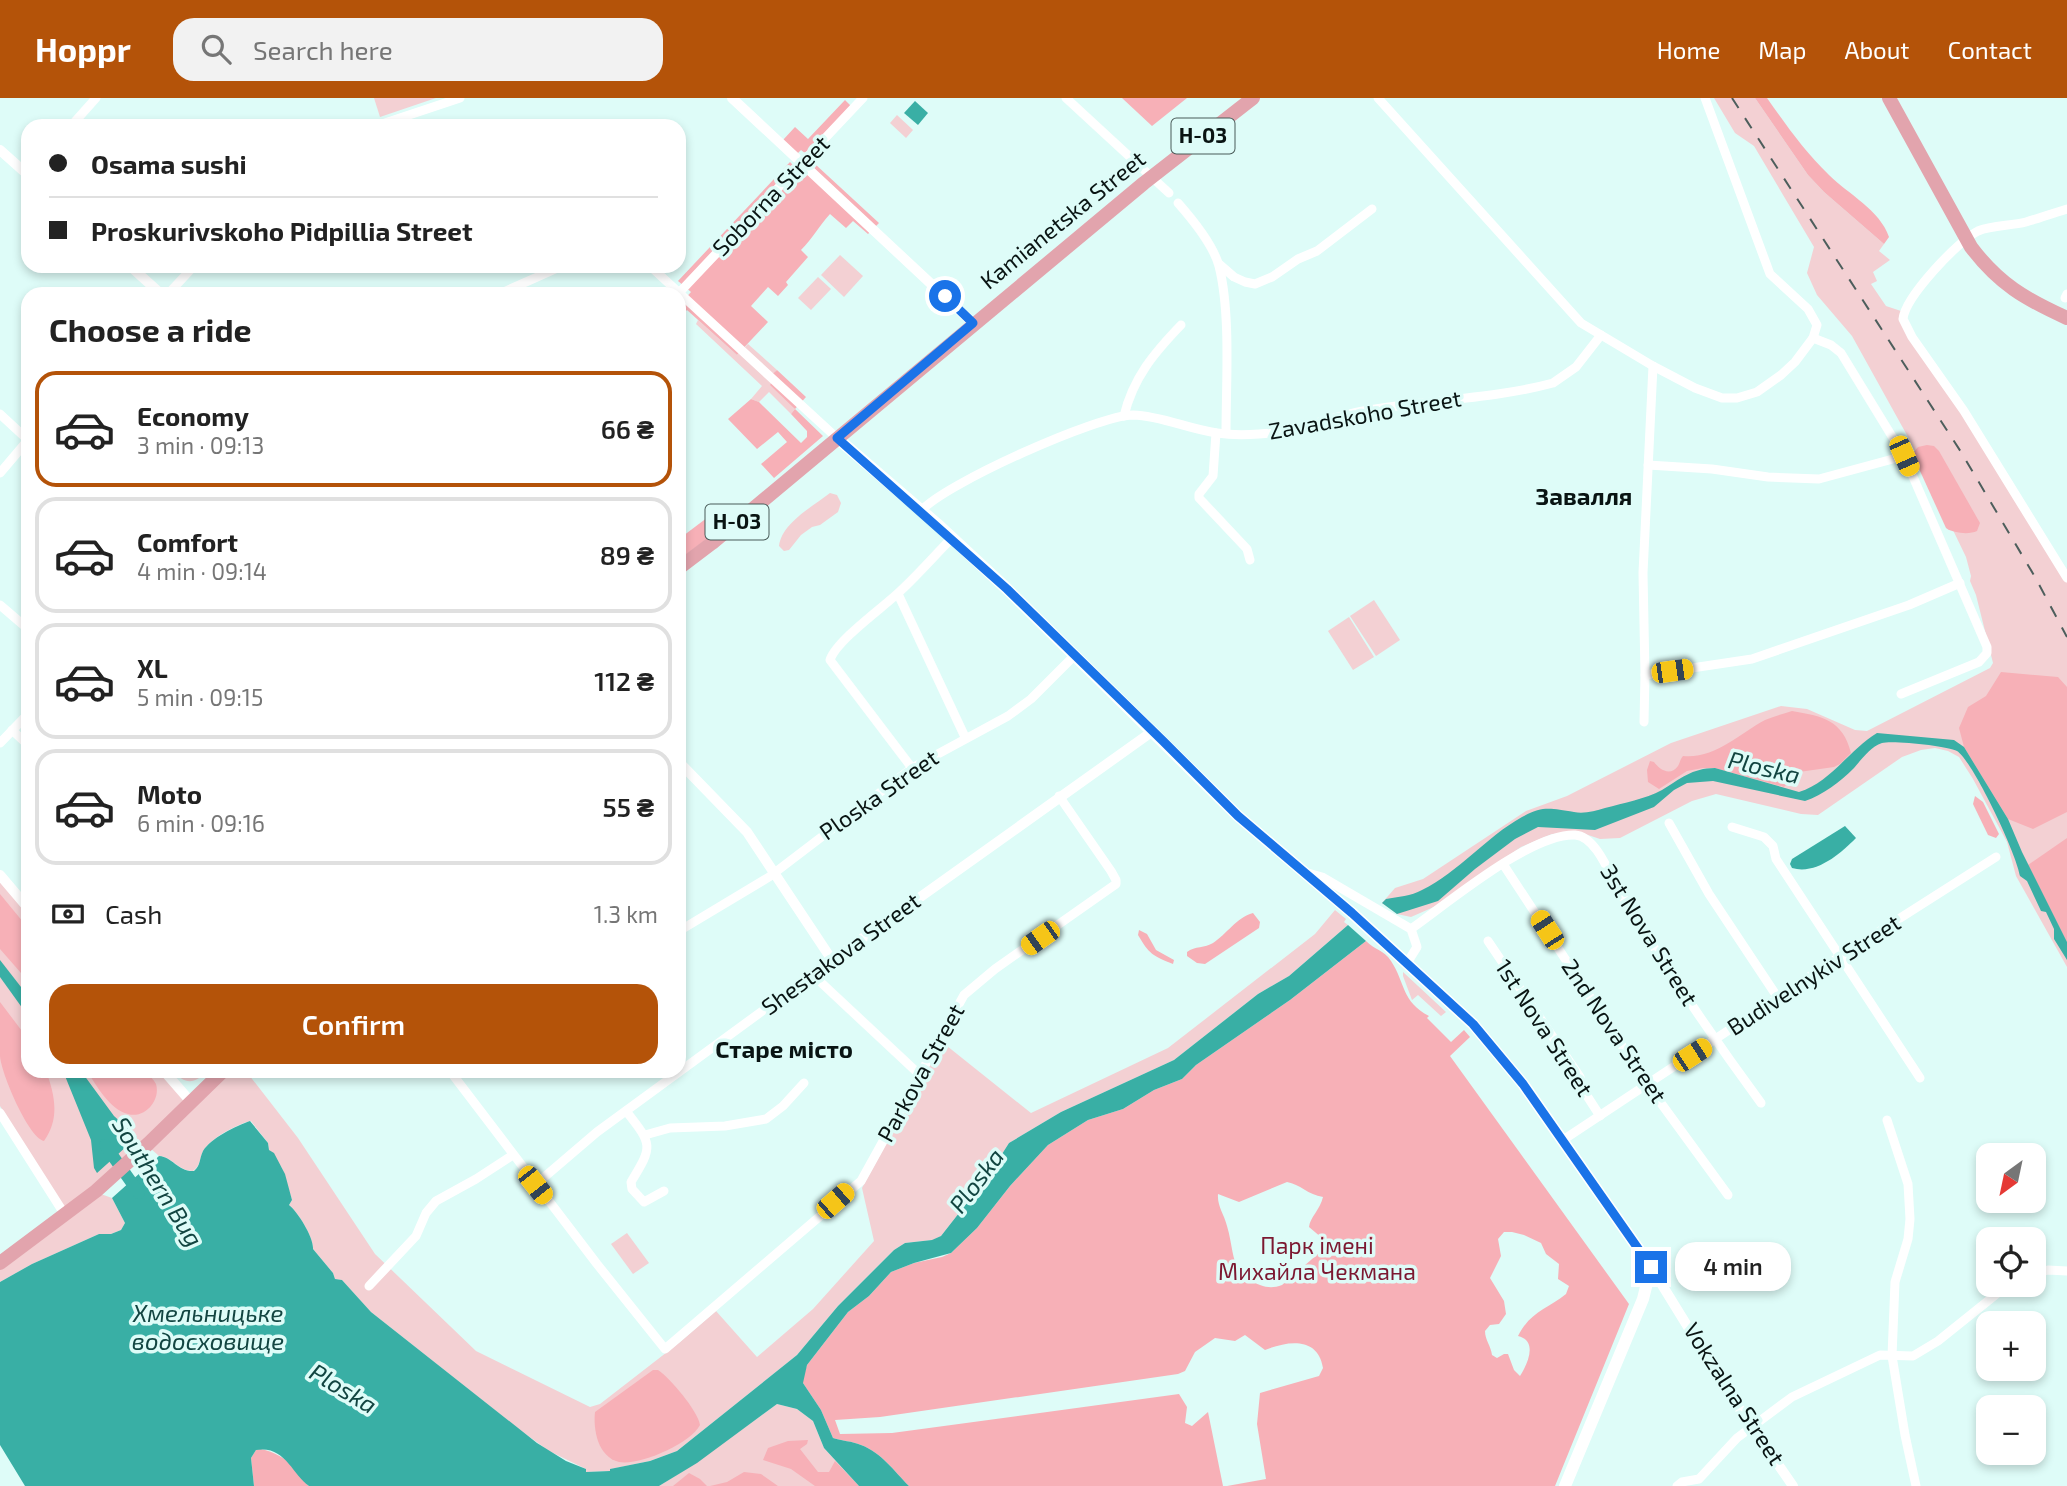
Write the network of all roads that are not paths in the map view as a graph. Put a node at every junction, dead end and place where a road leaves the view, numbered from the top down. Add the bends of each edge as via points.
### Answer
1 (96, 98) edge
2 (460, 98) edge
3 (732, 98) edge
4 (863, 98) edge
5 (1066, 98) edge
6 (1253, 98) edge
7 (1378, 98) edge
8 (1705, 98) edge
9 (1889, 98) edge
10 (77, 119) edge
11 (397, 119) edge
12 (0, 150) edge
13 (802, 163) junction
14 (21, 169) edge
15 (1151, 177) junction
16 (1169, 193) dead end
17 (1178, 202) dead end
18 (1372, 209) dead end
19 (2067, 209) edge
20 (1967, 240) junction
21 (1219, 264) junction
22 (138, 273) edge
23 (188, 273) edge
24 (546, 273) edge
25 (657, 273) edge
26 (154, 287) edge
27 (174, 287) edge
28 (515, 287) edge
29 (672, 287) edge
30 (684, 287) edge
31 (686, 300) edge
32 (2067, 306) edge
33 (973, 323) junction
34 (1181, 325) dead end
35 (1601, 335) junction
36 (1813, 338) junction
37 (1653, 366) junction
38 (0, 414) edge
39 (1124, 416) junction
40 (1221, 433) junction
41 (21, 434) edge
42 (837, 438) junction
43 (21, 448) edge
44 (1904, 456) junction
45 (1648, 465) junction
46 (0, 473) edge
47 (922, 511) junction
48 (951, 538) junction
49 (1250, 560) dead end
50 (686, 563) edge
51 (2067, 578) edge
52 (1960, 583) junction
53 (898, 594) junction
54 (0, 605) edge
55 (21, 623) edge
56 (1075, 655) junction
57 (1645, 675) junction
58 (1901, 694) dead end
59 (21, 721) edge
60 (1644, 722) dead end
61 (12, 730) junction
62 (1153, 730) junction
63 (965, 737) junction
64 (21, 738) edge
65 (0, 743) edge
66 (912, 768) junction
67 (686, 769) edge
68 (1059, 796) junction
69 (1669, 823) dead end
70 (1732, 827) dead end
71 (1996, 857) dead end
72 (1503, 864) junction
73 (774, 872) junction
74 (1302, 872) junction
75 (0, 875) edge
76 (21, 900) edge
77 (686, 927) edge
78 (1411, 929) junction
79 (1488, 941) dead end
80 (1839, 957) junction
81 (832, 960) junction
82 (1407, 963) junction
83 (813, 975) junction
84 (1778, 998) junction
85 (1714, 1040) junction
86 (686, 1067) edge
87 (920, 1075) junction
88 (170, 1078) edge
89 (216, 1078) edge
90 (455, 1078) edge
91 (671, 1078) edge
92 (1920, 1078) dead end
93 (804, 1083) dead end
94 (1647, 1084) junction
95 (191, 1102) junction
96 (1761, 1103) dead end
97 (626, 1111) junction
98 (0, 1113) edge
99 (1600, 1116) junction
100 (1887, 1120) dead end
101 (645, 1135) junction
102 (1563, 1140) junction
103 (513, 1155) junction
104 (535, 1185) junction
105 (664, 1191) dead end
106 (1728, 1195) dead end
107 (65, 1215) junction
108 (0, 1263) edge
109 (1651, 1267) junction
110 (2046, 1271) edge
111 (2067, 1271) edge
112 (369, 1286) dead end
113 (1993, 1297) edge
114 (1892, 1356) junction
115 (1751, 1426) junction
116 (1565, 1486) edge
117 (1677, 1486) edge
118 (1793, 1486) edge
119 (1916, 1486) edge

1 - 10 street
2 - 11 street
3 - 13 street
4 - 13 street, Soborna Street
5 - 15 street
6 - 15 main road, Kamianetska Street / Н-03
7 - 35 street via 1579,320
8 - 36 street via 1770,274 1808,309 1817,324
9 - 20 main road
12 - 14 street
13 - 30 street, Soborna Street
13 - 33 street
15 - 16 street
15 - 33 main road, Kamianetska Street / Н-03
17 - 21 street
18 - 21 street via 1317,251 1255,284 1234,277
19 - 20 street via 1979,231
20 - 32 main road via 2000,281 2018,295 2043,307
20 - 51 street via 1917,291 1903,319
21 - 40 street via 1226,326
22 - 26 street
23 - 27 street
24 - 28 street
25 - 29 street
31 - 42 street
33 - 42 main road, Kamianetska Street / Н-03
34 - 39 street via 1140,373
35 - 37 street
35 - 40 street, Zavadskoho Street via 1569,374 1542,386 1362,411 1282,432
36 - 37 street via 1770,384 1737,398 1705,393
36 - 44 street via 1841,353
37 - 45 street
38 - 41 street
39 - 40 street, Zavadskoho Street via 1156,418
39 - 47 street, Zavadskoho Street via 1035,447 946,492
40 - 49 street via 1213,477 1199,498 1247,550
42 - 47 main road
42 - 50 main road, Kamianetska Street / Н-03
43 - 46 street
44 - 45 street via 1819,479
44 - 52 street
45 - 57 street
47 - 48 main road
48 - 53 street
48 - 56 main road
52 - 57 street via 1752,659
52 - 58 street via 1987,653 1979,662
53 - 63 street
53 - 66 street via 843,642 830,660
54 - 55 street
56 - 62 main road
56 - 63 street, Ploska Street via 1031,699
57 - 60 street
59 - 61 street
61 - 64 street
61 - 65 street
62 - 68 street, Shestakova Street
62 - 74 main road via 1238,816
63 - 66 street, Ploska Street
66 - 73 street, Ploska Street
67 - 73 street via 747,832
68 - 81 street, Shestakova Street
68 - 87 street, Parkova Street via 1116,884 964,995
69 - 84 street via 1709,894
70 - 80 street via 1769,841
71 - 80 street, Budivelnykiv Street
72 - 78 street
72 - 85 street, 3st Nova Street via 1560,837 1584,837
72 - 94 street, 2nd Nova Street
73 - 77 street, Ploska Street
73 - 81 street
74 - 78 street via 1322,877
74 - 82 main road
75 - 76 street
78 - 82 street via 1417,947
79 - 99 street, 1st Nova Street via 1580,1077 1581,1087
80 - 84 street, Budivelnykiv Street
80 - 92 street
81 - 83 street, Shestakova Street
82 - 102 main road via 1499,1052
83 - 86 street, Shestakova Street
83 - 87 street
84 - 85 street, Budivelnykiv Street
85 - 94 street, Budivelnykiv Street
85 - 96 street, 3st Nova Street
87 - 104 street, Parkova Street via 861,1181 665,1349
88 - 95 street
89 - 95 main road
90 - 103 street
91 - 97 street, Shestakova Street
93 - 101 street via 766,1119 670,1128
94 - 99 street, Budivelnykiv Street
94 - 106 street, 2nd Nova Street
95 - 107 main road
97 - 101 street
97 - 104 street, Shestakova Street
98 - 107 street
99 - 102 street, Budivelnykiv Street
100 - 114 street via 1908,1184 1910,1219 1895,1282
101 - 105 street via 646,1158 631,1182 632,1189 644,1202
102 - 109 main road
103 - 104 street
103 - 112 street via 436,1201 409,1244
107 - 108 main road
109 - 115 street, Vokzalna Street
109 - 116 main road via 1643,1299
110 - 111 street
113 - 114 street via 1913,1356
114 - 115 street via 1880,1355 1824,1381
114 - 119 street
115 - 117 street via 1699,1479
115 - 118 street, Vokzalna Street

